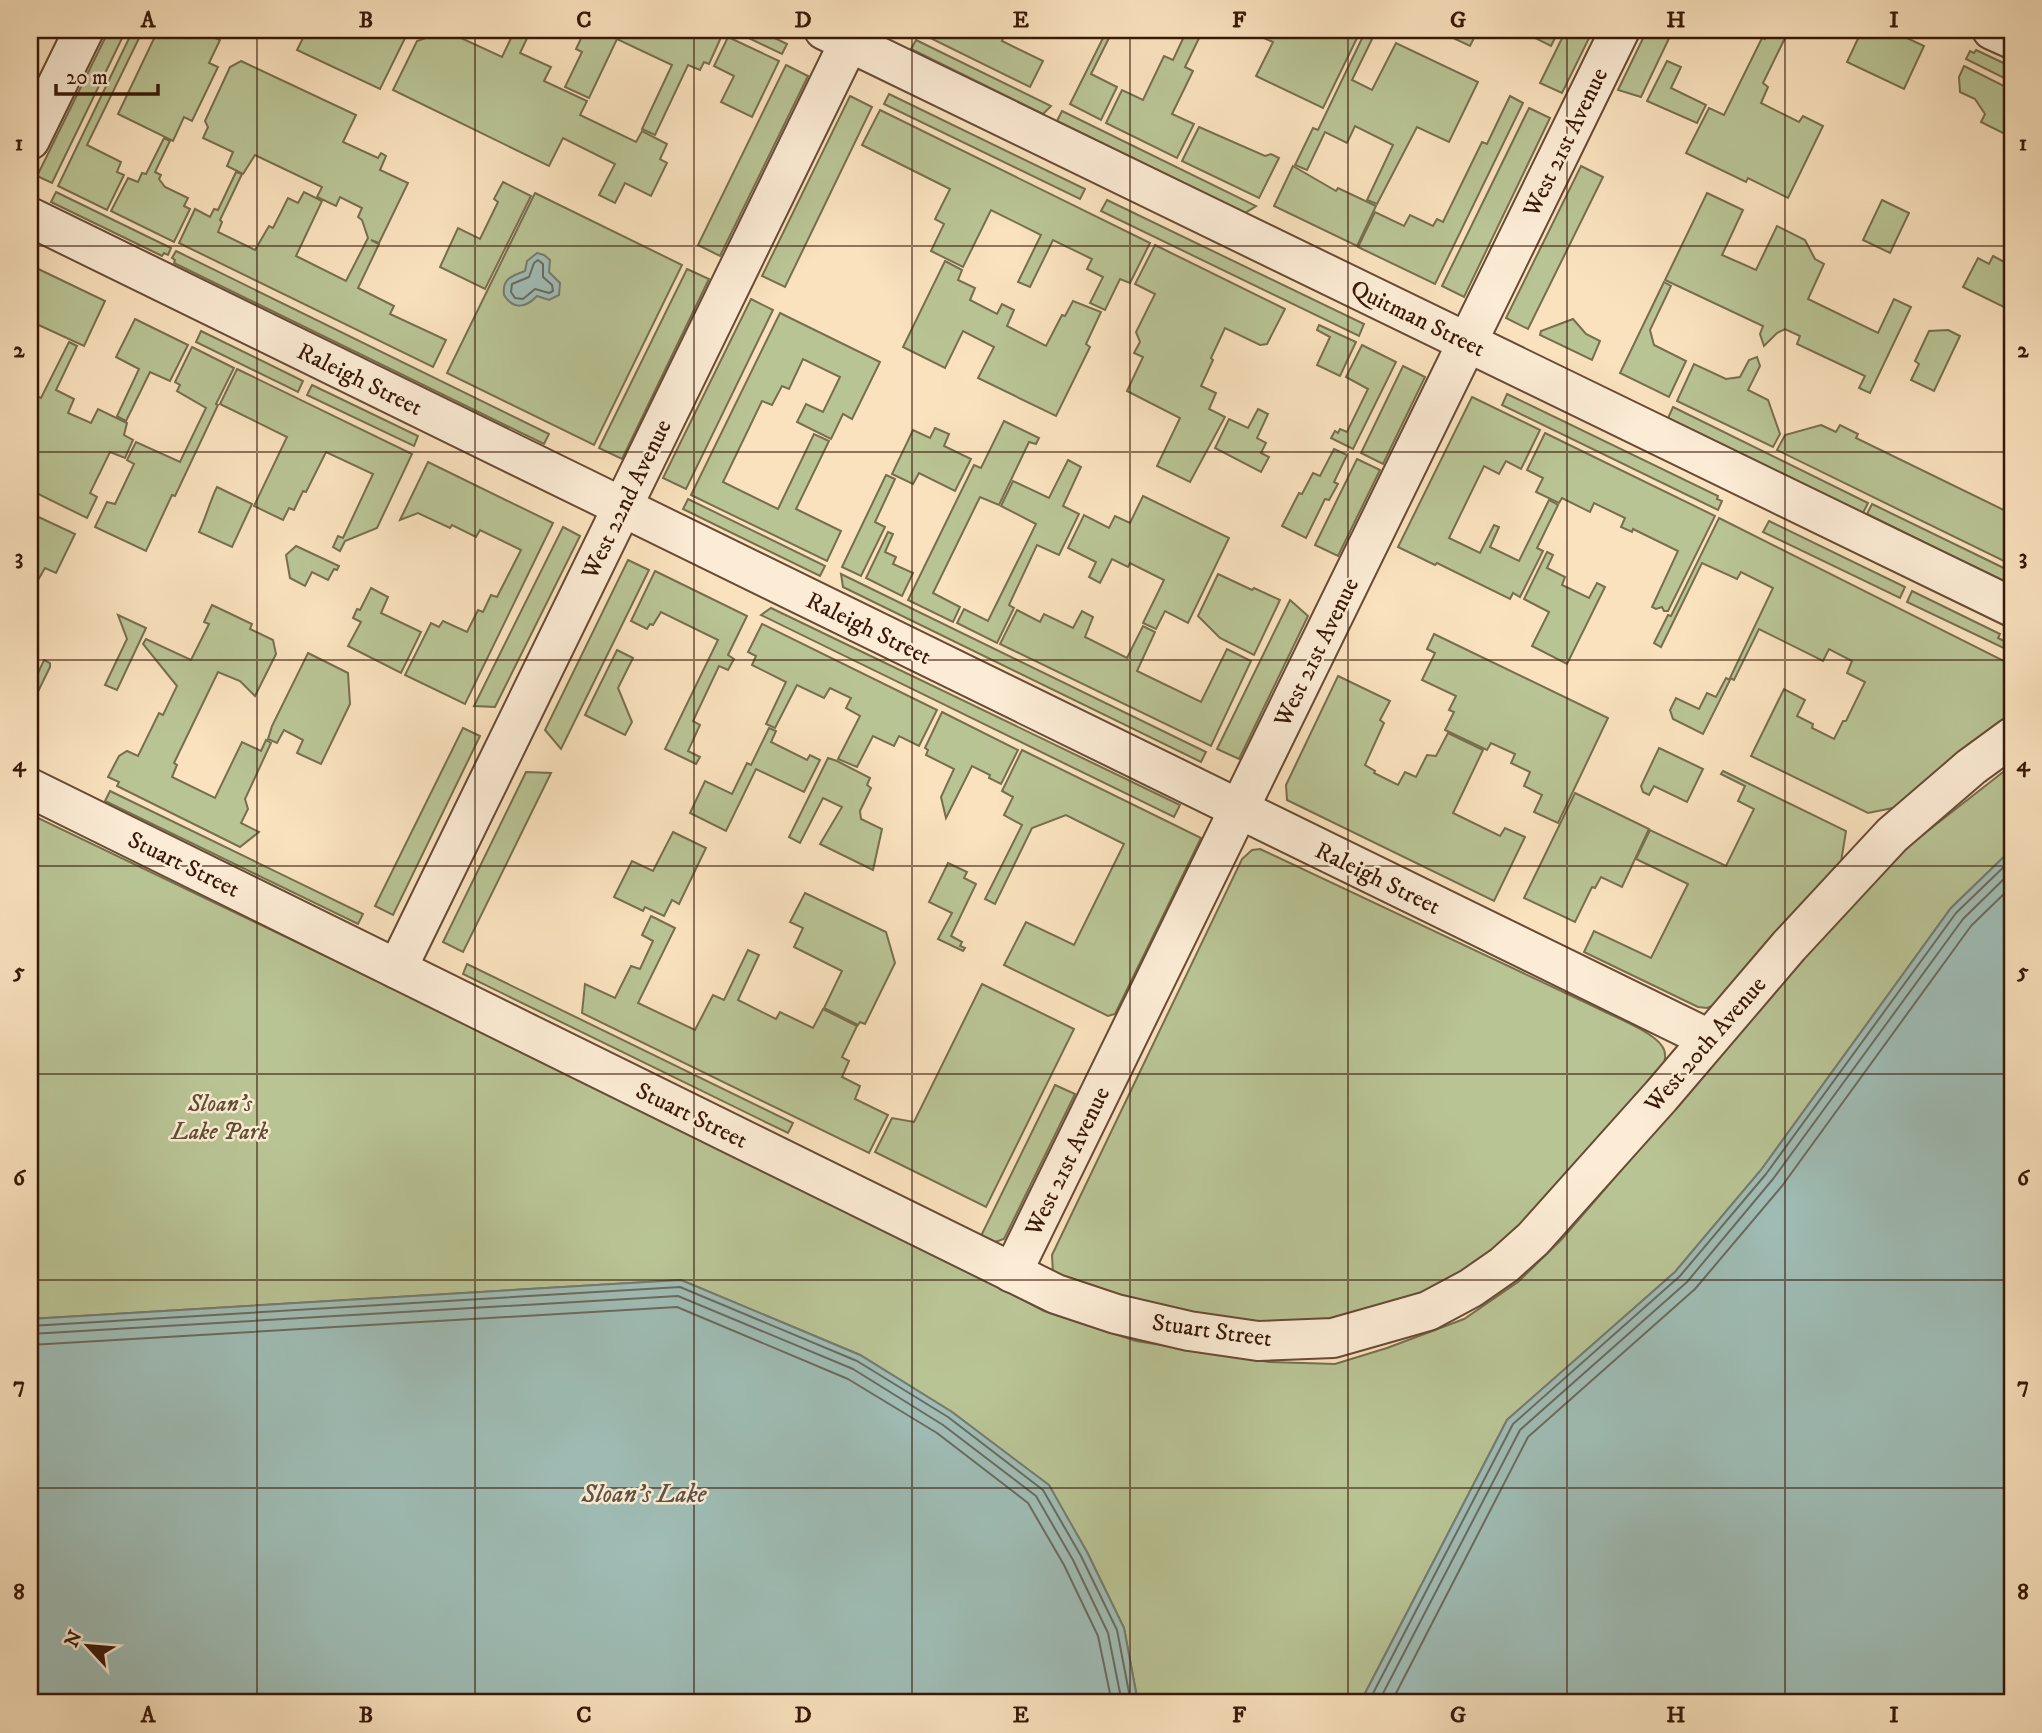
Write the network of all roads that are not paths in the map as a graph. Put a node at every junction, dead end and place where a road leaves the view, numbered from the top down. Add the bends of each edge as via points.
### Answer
1 (84, 30) edge
2 (1620, 30) edge
3 (1993, 30) edge
4 (843, 34) edge
5 (2012, 39) edge
6 (30, 140) edge
7 (30, 217) edge
8 (1467, 342) junction
9 (622, 507) junction
10 (2012, 607) edge
11 (2012, 737) edge
12 (30, 788) edge
13 (1239, 810) junction
14 (397, 969) junction
15 (1709, 1040) junction
16 (1012, 1273) junction
17 (1381, 1326) joint

1 - 6 street
2 - 8 street, West 21st Avenue
3 - 5 street
4 - 8 street, Quitman Street
4 - 9 street, West 22nd Avenue
7 - 9 street, Raleigh Street
8 - 10 street, Quitman Street
8 - 13 street, West 21st Avenue
9 - 13 street, Raleigh Street
9 - 14 street, West 22nd Avenue
11 - 15 street, West 20th Avenue via 1892,835
12 - 14 street, Stuart Street
13 - 15 street, Raleigh Street
13 - 16 street, West 21st Avenue
14 - 16 street, Stuart Street
15 - 17 street, West 20th Avenue via 1587,1180 1504,1265 1428,1311
16 - 17 street, Stuart Street via 1116,1314 1247,1340 1334,1338

